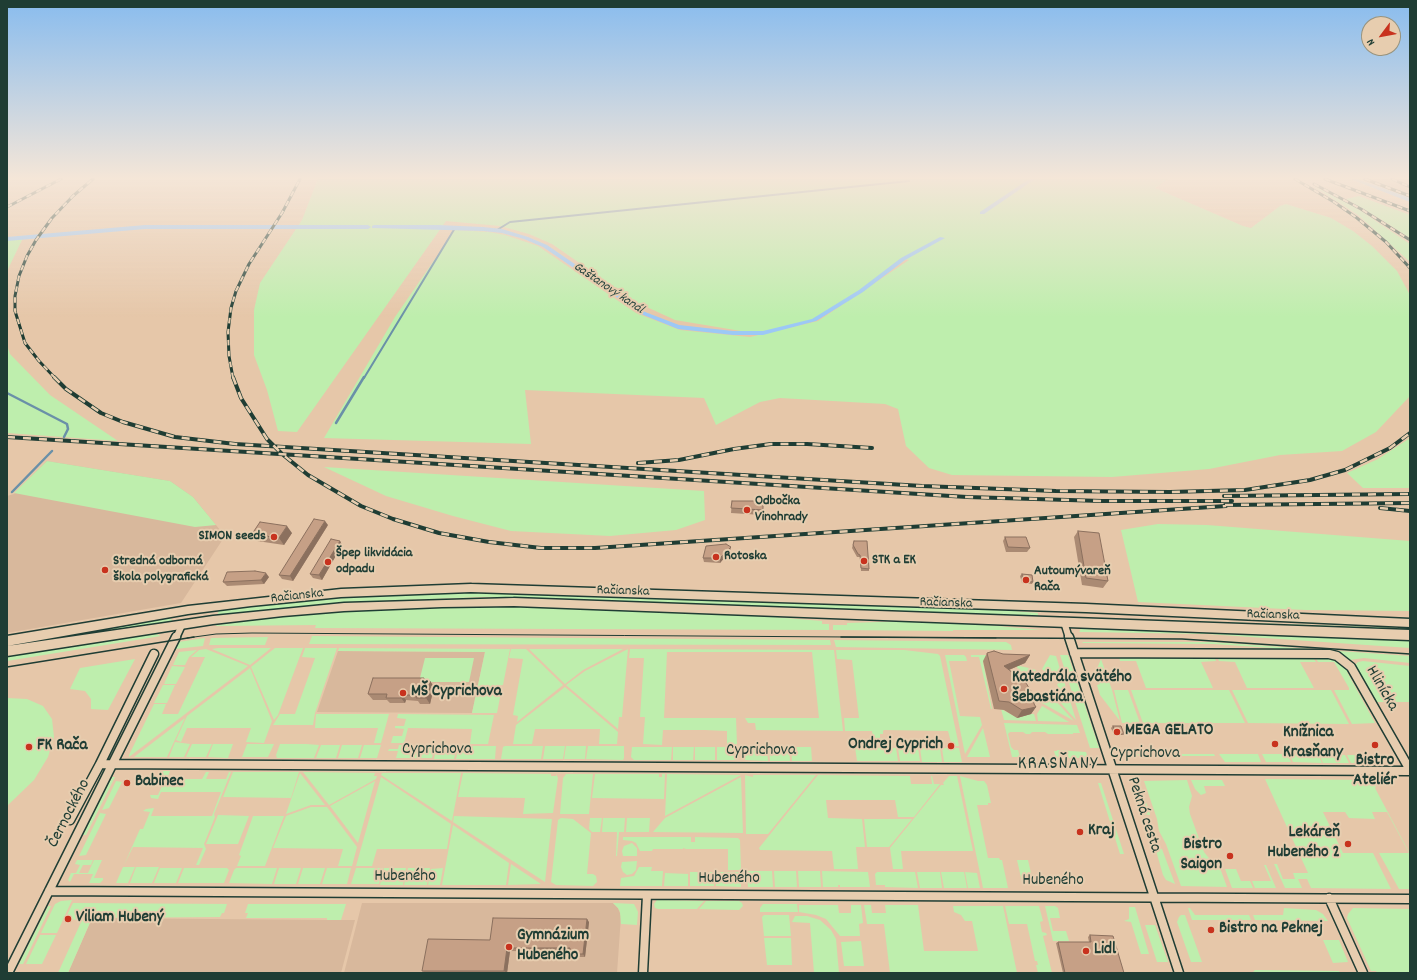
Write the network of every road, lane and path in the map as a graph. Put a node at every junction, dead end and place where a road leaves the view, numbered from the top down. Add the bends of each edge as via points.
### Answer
1 (1038, 606) junction
2 (1086, 608) junction
3 (188, 610) junction
4 (1064, 622) junction
5 (1410, 623) edge
6 (182, 625) junction
7 (1410, 635) edge
8 (7, 640) edge
9 (7, 651) edge
10 (1074, 653) junction
11 (154, 654) dead end
12 (100, 764) junction
13 (113, 764) junction
14 (1112, 770) junction
15 (1410, 771) edge
16 (70, 820) dead end
17 (48, 891) junction
18 (647, 895) junction
19 (1155, 898) junction
20 (1329, 898) junction
21 (1410, 899) edge
22 (8, 973) edge
23 (643, 973) edge
24 (1179, 973) edge
25 (1363, 973) edge

1 - 2 main road, Račianska
1 - 3 main road, Račianska via 471,588 326,594
1 - 4 main road, Račianska
2 - 4 main road
2 - 5 main road, Račianska
3 - 6 main road
3 - 8 main road, Račianska
4 - 6 main road, Račianska via 491,602 324,608
4 - 7 main road, Račianska
4 - 10 street, Pekná cesta
6 - 9 main road, Račianska
6 - 13 street, Černockého
10 - 14 street, Pekná cesta
10 - 15 street, Hlinícka via 1328,654 1342,658 1349,664
11 - 12 street
12 - 13 street, Cyprichova
12 - 16 street
13 - 14 street, Cyprichova
13 - 17 street, Černockého
14 - 15 street, Cyprichova
14 - 19 street, Pekná cesta
17 - 18 street, Hubeného
17 - 22 street, Černockého
18 - 19 street, Hubeného
18 - 23 street
19 - 20 street, Hubeného
19 - 24 street, Pekná cesta
20 - 21 street, Hubeného
20 - 25 street

